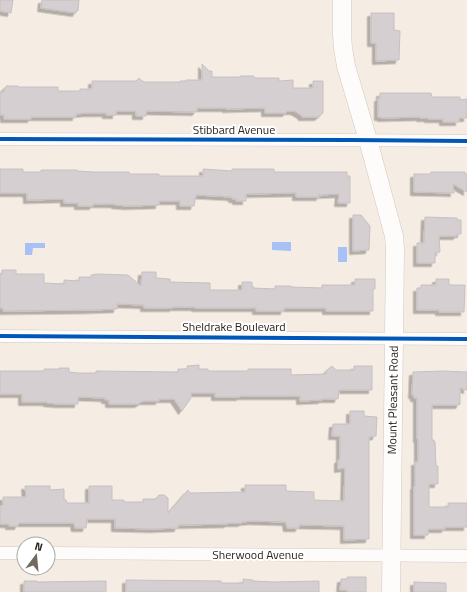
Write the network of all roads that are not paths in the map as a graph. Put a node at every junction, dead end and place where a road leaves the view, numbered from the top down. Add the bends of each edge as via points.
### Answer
1 (342, 0) edge
2 (0, 139) edge
3 (368, 140) junction
4 (467, 141) edge
5 (0, 336) edge
6 (394, 338) junction
7 (467, 339) edge
8 (0, 553) edge
9 (16, 553) edge
10 (56, 553) edge
11 (391, 556) junction
12 (467, 556) edge
13 (391, 592) edge

1 - 3 main road, Mount Pleasant Road via 345,60
2 - 3 street, Stibbard Avenue
3 - 4 street, Stibbard Avenue
3 - 6 main road, Mount Pleasant Road via 394,236
5 - 6 street, Sheldrake Boulevard
6 - 7 street, Sheldrake Boulevard
6 - 11 main road, Mount Pleasant Road
8 - 9 street
10 - 11 street, Sherwood Avenue
11 - 12 street, Sherwood Avenue
11 - 13 main road, Mount Pleasant Road

